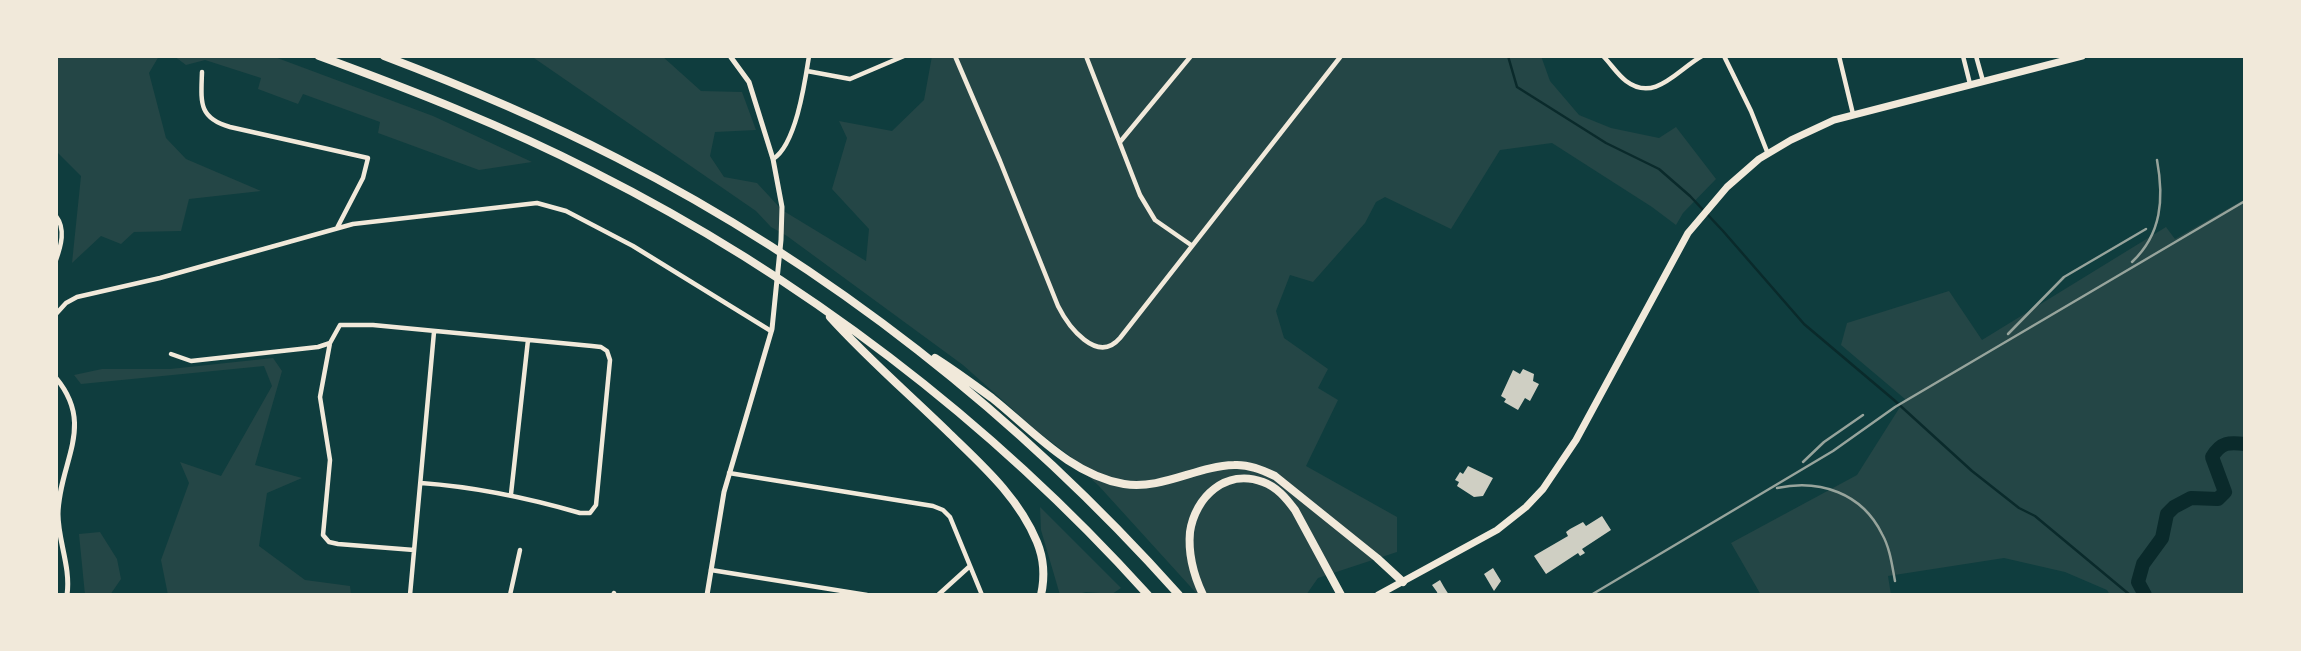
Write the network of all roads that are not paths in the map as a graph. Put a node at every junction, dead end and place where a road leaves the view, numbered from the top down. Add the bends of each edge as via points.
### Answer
1 (319, 56) edge
2 (384, 56) edge
3 (730, 56) edge
4 (809, 56) edge
5 (904, 56) edge
6 (955, 56) edge
7 (1086, 56) edge
8 (1191, 56) edge
9 (1340, 56) edge
10 (1603, 56) edge
11 (1702, 56) edge
12 (1724, 56) edge
13 (1839, 56) edge
14 (1963, 56) edge
15 (1976, 56) edge
16 (2082, 56) edge
17 (807, 71) junction
18 (202, 72) dead end
19 (1983, 80) junction
20 (1970, 84) junction
21 (1853, 114) junction
22 (1120, 143) junction
23 (1768, 154) junction
24 (773, 159) junction
25 (56, 216) edge
26 (336, 229) junction
27 (1191, 245) junction
28 (56, 260) edge
29 (816, 302) junction
30 (56, 314) edge
31 (771, 331) junction
32 (434, 332) junction
33 (528, 340) junction
34 (907, 342) junction
35 (330, 343) junction
36 (171, 354) dead end
37 (56, 378) edge
38 (729, 473) junction
39 (421, 483) junction
40 (511, 494) junction
41 (414, 550) junction
42 (520, 550) dead end
43 (970, 566) junction
44 (710, 570) junction
45 (1329, 574) junction
46 (1403, 582) junction
47 (67, 595) edge
48 (410, 595) edge
49 (510, 595) edge
50 (707, 595) edge
51 (867, 595) edge
52 (938, 595) edge
53 (982, 595) edge
54 (1041, 595) edge
55 (1148, 595) edge
56 (1179, 595) edge
57 (1203, 595) edge
58 (1335, 595) edge
59 (1341, 595) edge
60 (1378, 595) edge

1 - 29 highway via 470,114 569,159 753,261
2 - 34 highway via 570,134 666,184 816,276
3 - 24 street via 749,82
4 - 17 street
5 - 17 street via 850,79
6 - 27 street via 1058,306 1080,336 1101,347 1113,346
7 - 22 street
8 - 22 street
9 - 27 street
10 - 11 street via 1639,89 1651,89
12 - 23 street
13 - 21 street
14 - 20 street
15 - 19 street
16 - 19 main road
17 - 24 street via 795,123 782,151
18 - 26 street via 201,95 212,121 369,158
19 - 20 main road
20 - 21 main road
21 - 23 main road via 1815,128
22 - 27 street via 1155,220
23 - 46 main road via 1740,175 1699,219 1576,440 1542,489 1497,530
24 - 31 street via 782,211
25 - 28 street via 63,235
26 - 30 street via 77,297
26 - 31 street via 522,204 552,206 659,261
29 - 54 highway via 1016,504 1041,555
29 - 55 highway via 996,445
31 - 38 street
32 - 33 street
32 - 35 street via 344,323
32 - 39 street
33 - 40 street
33 - 40 street via 607,351 610,360 596,505 587,514
34 - 46 highway via 950,367 1064,457 1114,481 1151,483 1234,464 1275,476
34 - 56 highway via 1059,471
35 - 36 street via 191,361
35 - 41 street via 320,397 330,460 323,535 338,544
37 - 47 street via 70,398 75,418 58,510
38 - 43 street via 938,507 950,517
38 - 44 street
39 - 40 street
39 - 41 street
41 - 48 street
42 - 49 street
43 - 52 street
43 - 53 street
44 - 50 street
44 - 51 street
45 - 57 highway via 1295,510 1279,491 1262,481 1231,480 1204,497 1192,522 1192,563
45 - 58 highway
45 - 59 highway
46 - 60 main road

